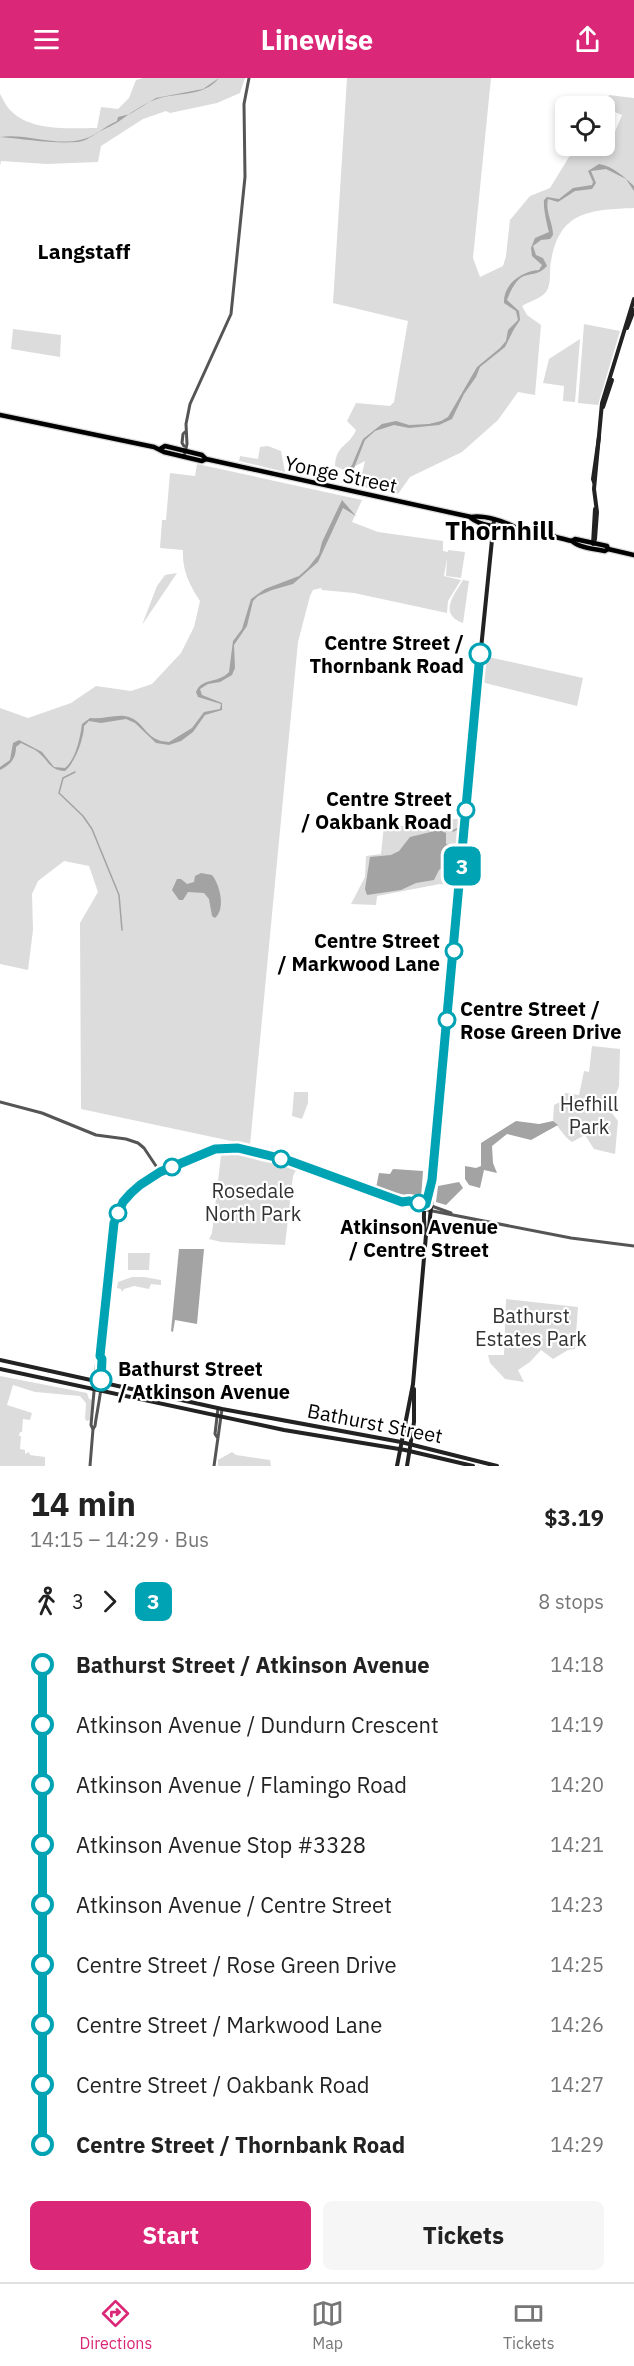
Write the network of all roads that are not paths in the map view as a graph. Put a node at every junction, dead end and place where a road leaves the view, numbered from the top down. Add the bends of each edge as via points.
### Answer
1 (249, 78) edge
2 (634, 299) edge
3 (634, 310) edge
4 (626, 329) junction
5 (0, 415) edge
6 (184, 451) junction
7 (197, 453) junction
8 (206, 459) junction
9 (196, 460) junction
10 (494, 523) junction
11 (592, 545) junction
12 (634, 555) edge
13 (0, 1102) edge
14 (160, 1172) junction
15 (428, 1207) junction
16 (634, 1246) edge
17 (0, 1360) edge
18 (0, 1369) edge
19 (98, 1382) junction
20 (413, 1384) junction
21 (97, 1390) junction
22 (220, 1408) junction
23 (219, 1416) junction
24 (401, 1442) junction
25 (410, 1444) junction
26 (399, 1449) junction
27 (409, 1452) junction
28 (90, 1466) edge
29 (214, 1466) edge
30 (397, 1466) edge
31 (407, 1466) edge
32 (473, 1466) edge
33 (497, 1466) edge

1 - 6 street via 244,104 245,177 231,314 190,404 183,434
2 - 4 main road
3 - 4 main road
4 - 11 main road via 602,408 595,483 596,539
5 - 6 main road, Yonge Street via 164,452
6 - 7 main road, Yonge Street
6 - 9 main road, Yonge Street
7 - 8 main road, Yonge Street
7 - 9 main road
8 - 9 main road, Yonge Street
8 - 10 main road, Yonge Street
10 - 11 main road, Yonge Street via 509,523 516,528
10 - 15 main road
11 - 12 main road, Yonge Street
13 - 14 street via 42,1113 96,1135 138,1143
14 - 15 street via 215,1149 238,1148 287,1160 402,1202
14 - 19 street via 131,1193 114,1223
15 - 16 street via 571,1238
15 - 20 main road
17 - 19 main road, Bathurst Street
18 - 21 main road, Bathurst Street
19 - 21 street
19 - 22 main road, Bathurst Street
20 - 24 main road
20 - 25 main road
21 - 23 main road, Bathurst Street
21 - 28 street
22 - 23 street
22 - 24 main road, Bathurst Street
23 - 26 main road, Bathurst Street
23 - 29 street
24 - 25 main road, Bathurst Street
24 - 26 main road
25 - 27 main road
25 - 33 main road, Bathurst Street
26 - 27 main road, Bathurst Street
26 - 30 main road
27 - 31 main road
27 - 32 main road, Bathurst Street

